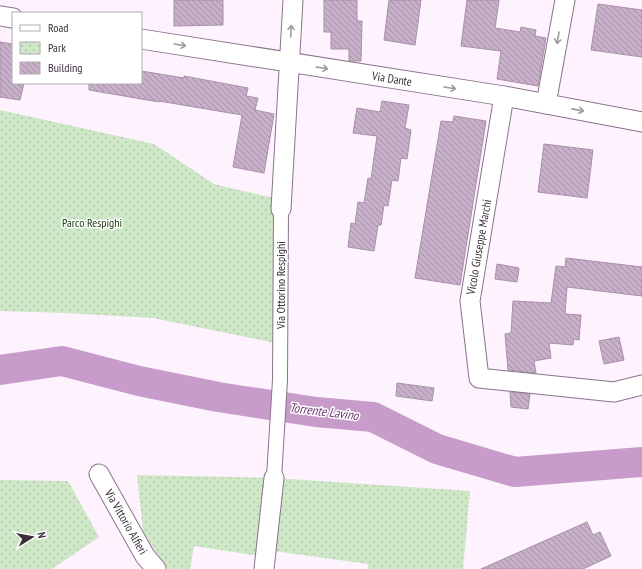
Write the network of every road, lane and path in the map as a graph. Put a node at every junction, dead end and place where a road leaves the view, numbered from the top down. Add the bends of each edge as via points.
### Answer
1 (293, 0) edge
2 (565, 0) edge
3 (0, 16) edge
4 (12, 18) edge
5 (142, 39) edge
6 (290, 63) junction
7 (504, 96) junction
8 (546, 104) junction
9 (642, 122) edge
10 (281, 209) joint
11 (642, 385) edge
12 (99, 474) dead end
13 (274, 478) joint
14 (156, 569) edge
15 (264, 569) edge

6 -> 1 street, Via Ottorino Respighi
2 -> 8 street
3 - 4 street
5 -> 6 street, Via Dante
6 -> 7 street, Via Dante
6 - 10 street, Via Ottorino Respighi
7 - 8 street, Via Dante
7 - 11 street, Vicolo Giuseppe Marchi via 470,301 479,378 614,392
8 -> 9 street, Via Dante
10 - 13 street, Via Ottorino Respighi via 280,380
12 - 14 street, Via Vittorio Alfieri via 145,556
13 - 15 street, Via Ottorino Respighi

